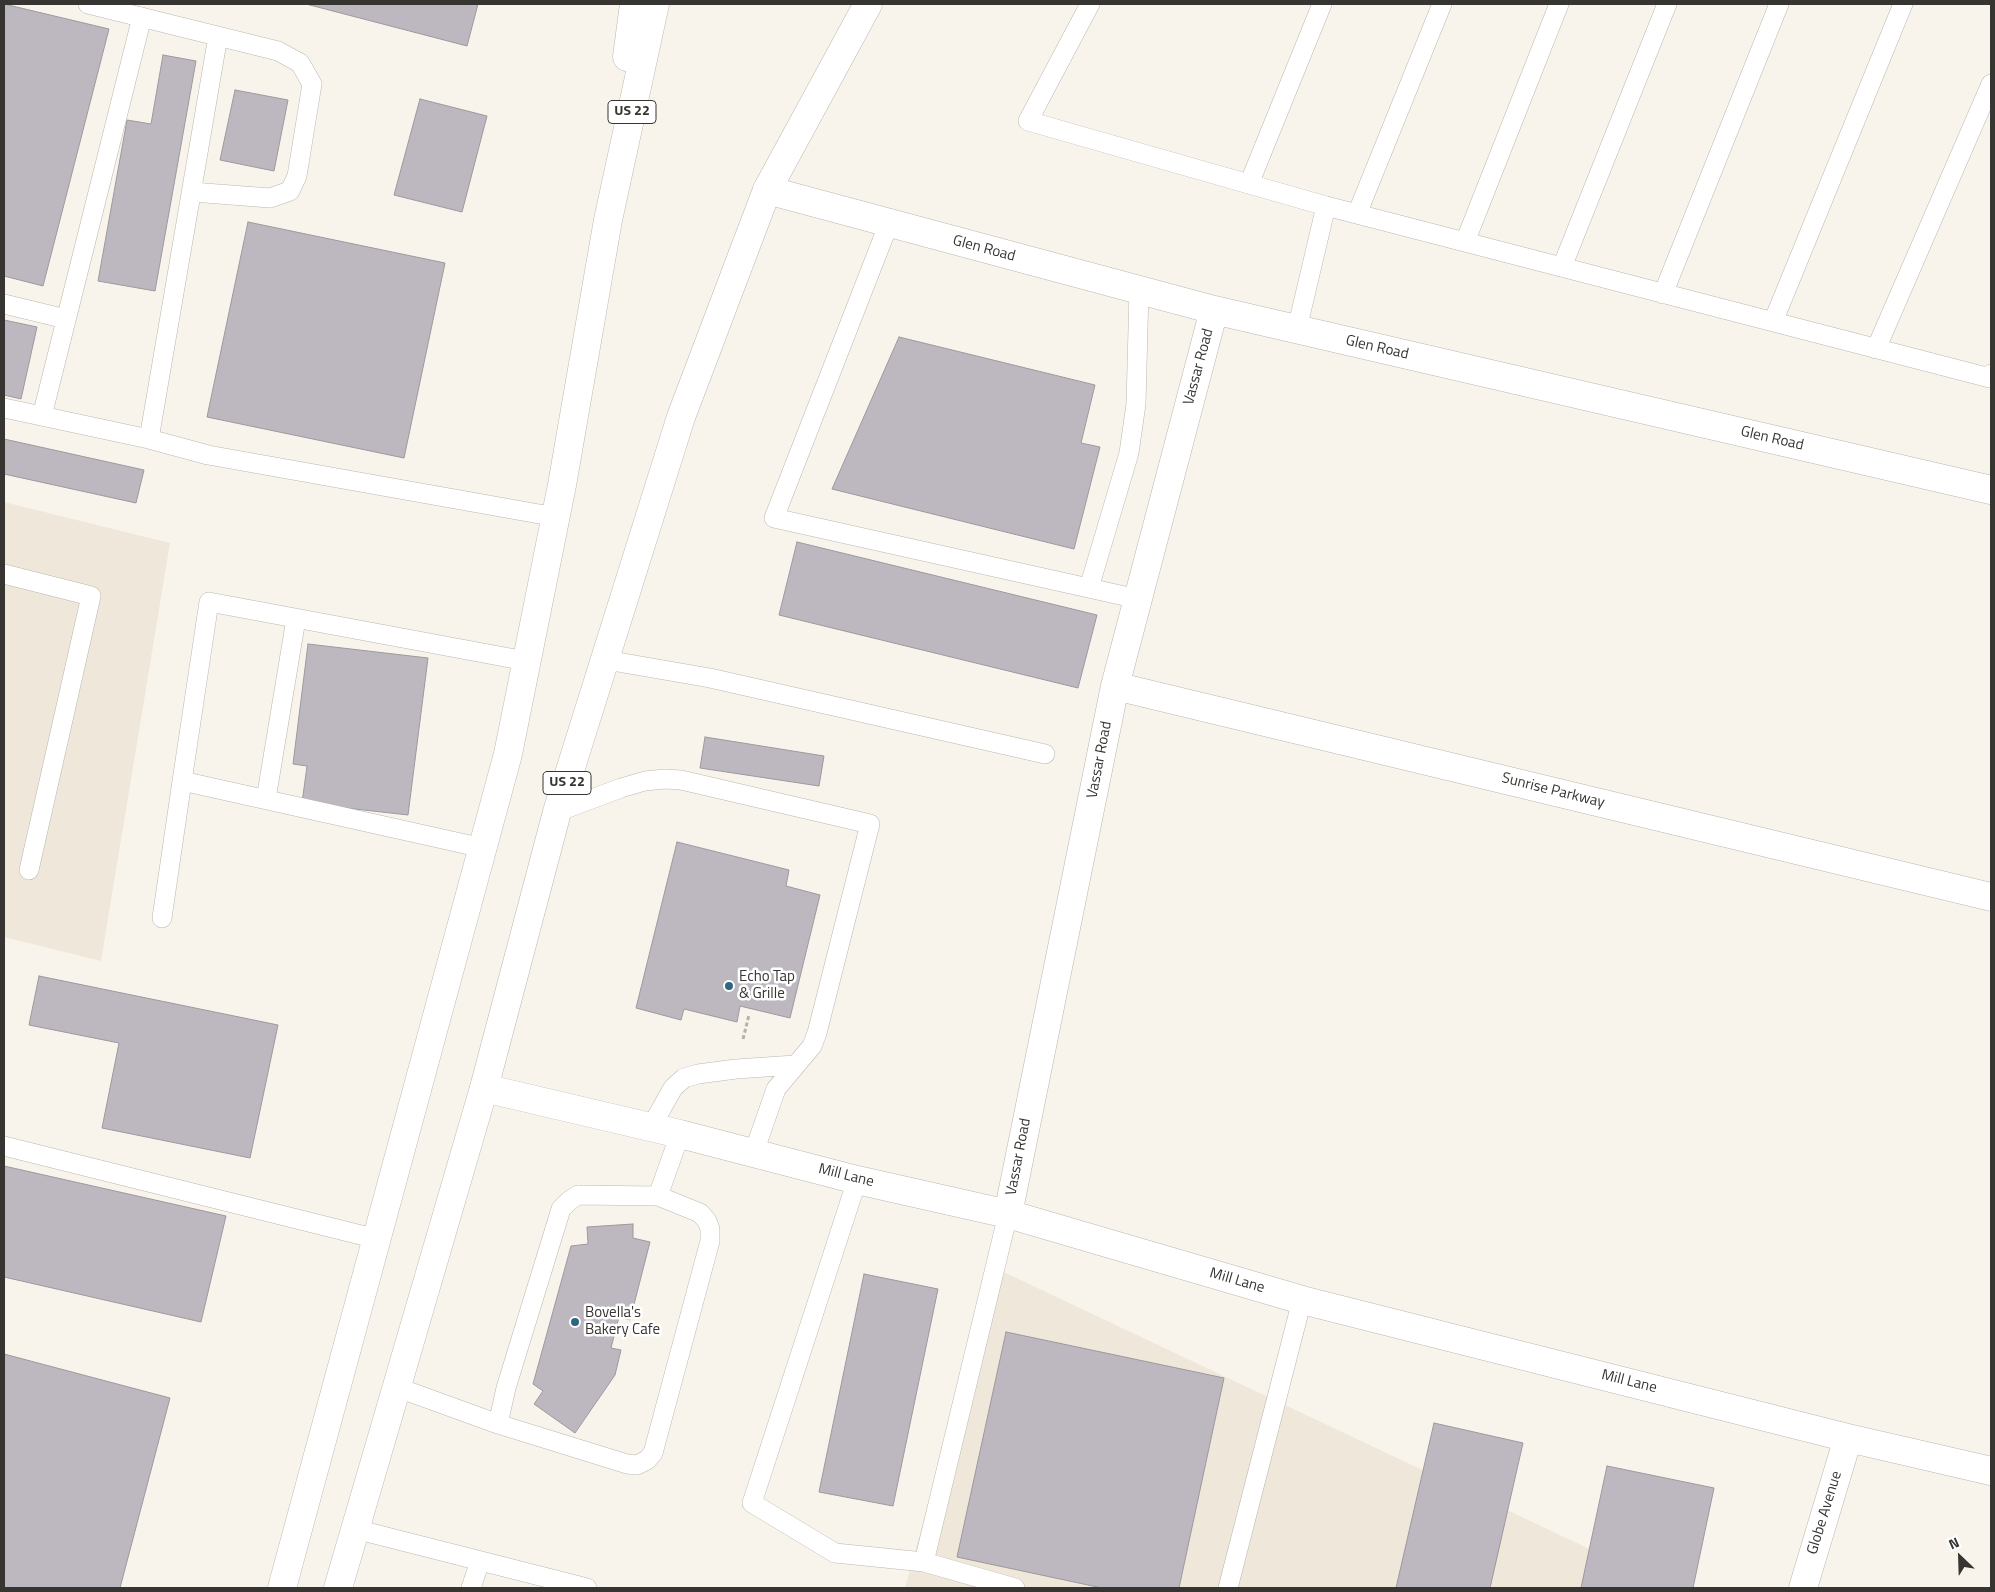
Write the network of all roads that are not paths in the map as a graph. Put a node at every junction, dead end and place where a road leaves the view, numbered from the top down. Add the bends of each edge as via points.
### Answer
1 (88, 4) edge
2 (634, 4) edge
3 (655, 4) edge
4 (868, 4) edge
5 (1090, 4) edge
6 (1322, 4) edge
7 (1442, 4) edge
8 (1559, 4) edge
9 (1667, 4) edge
10 (1779, 4) edge
11 (1903, 4) edge
12 (142, 18) junction
13 (218, 36) junction
14 (1991, 84) edge
15 (1249, 184) junction
16 (767, 190) junction
17 (192, 192) junction
18 (1326, 206) junction
19 (1357, 214) junction
20 (608, 220) junction
21 (889, 223) junction
22 (1465, 242) junction
23 (1562, 267) junction
24 (1139, 290) junction
25 (1663, 294) junction
26 (4, 304) edge
27 (1214, 310) junction
28 (66, 319) junction
29 (1773, 322) junction
30 (1297, 329) junction
31 (1876, 348) junction
32 (1991, 374) edge
33 (4, 408) edge
34 (42, 416) junction
35 (149, 439) junction
36 (1991, 490) edge
37 (556, 517) junction
38 (4, 574) edge
39 (1090, 588) junction
40 (1138, 599) junction
41 (296, 619) junction
42 (606, 660) junction
43 (526, 661) junction
44 (1115, 686) junction
45 (1045, 754) dead end
46 (182, 781) junction
47 (266, 800) junction
48 (557, 812) junction
49 (482, 848) junction
50 (29, 870) dead end
51 (1991, 897) edge
52 (162, 918) dead end
53 (795, 1065) junction
54 (484, 1088) junction
55 (651, 1127) junction
56 (680, 1134) junction
57 (4, 1146) edge
58 (754, 1152) junction
59 (857, 1180) junction
60 (658, 1196) junction
61 (1008, 1214) junction
62 (377, 1239) junction
63 (1302, 1300) junction
64 (396, 1387) junction
65 (498, 1424) junction
66 (1848, 1438) junction
67 (1991, 1471) edge
68 (355, 1528) junction
69 (480, 1561) junction
70 (924, 1562) junction
71 (282, 1588) edge
72 (338, 1588) edge
73 (470, 1588) edge
74 (587, 1588) edge
75 (1014, 1588) edge
76 (1228, 1588) edge
77 (1803, 1588) edge

1 - 12 lane
2 - 20 main road
3 - 20 main road, US 22
4 - 16 main road, US 22
5 - 15 lane via 1028,121
6 - 15 lane
7 - 19 lane
8 - 22 lane
9 - 23 lane
10 - 25 lane
11 - 29 lane
12 - 13 lane
12 - 28 lane
13 - 17 lane
13 - 17 lane via 278,51 300,63 312,84 297,176 290,191 270,198
14 - 31 lane
15 - 18 lane
16 - 21 main road, Glen Road
16 - 42 main road, US 22 via 681,417
17 - 35 lane
18 - 19 lane
18 - 30 lane
19 - 22 lane
20 - 37 main road, US 22
21 - 24 main road, Glen Road
21 - 39 lane via 774,518
22 - 23 lane
23 - 25 lane
24 - 27 main road, Glen Road
24 - 39 lane via 1136,404 1129,453
25 - 29 lane
26 - 28 lane
27 - 30 main road, Glen Road
27 - 40 main road, Vassar Road
28 - 34 lane
29 - 31 lane
30 - 36 main road, Glen Road
31 - 32 lane via 1990,378
33 - 34 lane
34 - 35 lane
35 - 37 lane via 208,454
37 - 43 main road, US 22
38 - 50 lane via 91,596
39 - 40 lane
40 - 44 main road, Vassar Road
41 - 43 lane
41 - 46 lane via 209,602
41 - 47 lane
42 - 45 lane via 710,678
42 - 48 main road, US 22
43 - 49 main road, US 22 via 508,754
44 - 51 main road, Sunrise Parkway
44 - 61 main road, Vassar Road
46 - 47 lane
46 - 52 lane
47 - 49 lane
48 - 53 lane via 622,788 665,779 870,824 818,1033 812,1046
48 - 54 main road, US 22
49 - 62 main road, US 22
53 - 55 lane via 736,1069 684,1078 673,1088
53 - 58 lane via 776,1089
54 - 55 main road, Mill Lane
54 - 64 main road, US 22
55 - 56 main road, Mill Lane
56 - 58 main road, Mill Lane
56 - 60 lane
57 - 62 lane
58 - 59 main road, Mill Lane
59 - 61 main road, Mill Lane
59 - 70 lane via 752,1503 835,1553
60 - 65 lane via 578,1195 561,1209
60 - 65 lane via 700,1213 710,1229 710,1241 653,1453 637,1465 628,1464
61 - 63 main road, Mill Lane
61 - 70 lane
62 - 71 main road, US 22
63 - 66 main road, Mill Lane
63 - 76 lane
64 - 65 lane
64 - 68 main road, US 22
66 - 67 main road, Mill Lane
66 - 77 main road, Globe Avenue
68 - 69 lane
68 - 72 main road, US 22
69 - 73 lane
69 - 74 lane
70 - 75 lane

